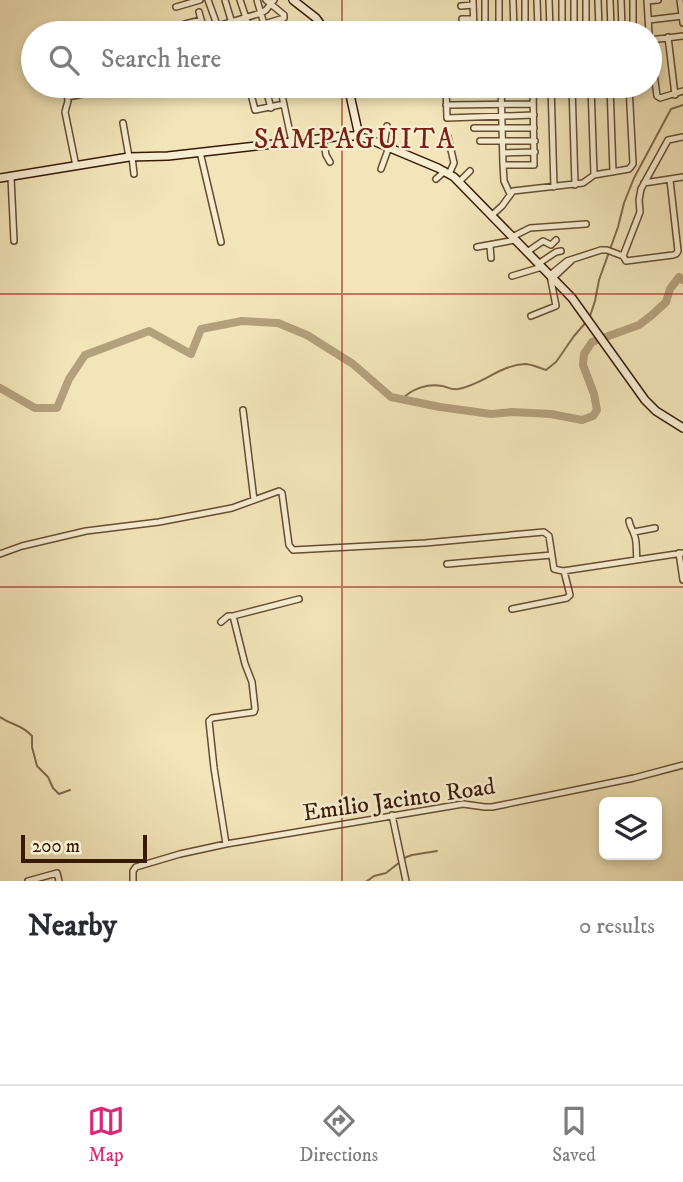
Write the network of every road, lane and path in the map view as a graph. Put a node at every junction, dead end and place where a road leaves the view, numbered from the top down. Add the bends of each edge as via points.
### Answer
1 (197, 0) edge
2 (208, 0) edge
3 (225, 0) edge
4 (240, 0) edge
5 (257, 0) edge
6 (293, 0) edge
7 (485, 0) edge
8 (499, 0) edge
9 (513, 0) edge
10 (525, 0) edge
11 (537, 0) edge
12 (550, 0) edge
13 (562, 0) edge
14 (573, 0) edge
15 (586, 0) edge
16 (598, 0) edge
17 (610, 0) edge
18 (621, 0) edge
19 (633, 0) edge
20 (659, 0) edge
21 (680, 0) edge
22 (271, 1) edge
23 (647, 1) edge
24 (473, 2) edge
25 (461, 6) dead end
26 (176, 7) dead end
27 (199, 12) dead end
28 (261, 13) junction
29 (246, 17) junction
30 (462, 19) dead end
31 (473, 19) joint
32 (201, 20) joint
33 (649, 20) joint
34 (682, 20) edge
35 (197, 21) edge
36 (215, 21) edge
37 (231, 21) joint
38 (247, 21) edge
39 (264, 21) edge
40 (274, 21) edge
41 (318, 21) edge
42 (485, 21) edge
43 (499, 21) edge
44 (514, 21) edge
45 (530, 21) edge
46 (534, 21) edge
47 (550, 21) edge
48 (562, 21) edge
49 (574, 21) edge
50 (586, 21) edge
51 (599, 21) edge
52 (611, 21) edge
53 (622, 21) edge
54 (633, 21) edge
55 (683, 36) edge
56 (668, 37) junction
57 (662, 39) edge
58 (683, 91) edge
59 (675, 95) junction
60 (662, 97) edge
61 (68, 98) edge
62 (252, 98) edge
63 (268, 98) edge
64 (283, 98) edge
65 (351, 98) edge
66 (446, 98) edge
67 (502, 98) edge
68 (533, 98) edge
69 (551, 98) edge
70 (572, 98) edge
71 (591, 98) edge
72 (610, 98) edge
73 (630, 98) edge
74 (284, 104) junction
75 (502, 104) junction
76 (533, 104) junction
77 (446, 105) junction
78 (271, 108) junction
79 (502, 116) junction
80 (534, 116) junction
81 (123, 123) dead end
82 (387, 126) dead end
83 (474, 128) dead end
84 (502, 128) junction
85 (534, 128) junction
86 (357, 136) junction
87 (448, 137) dead end
88 (683, 137) edge
89 (323, 138) junction
90 (503, 140) junction
91 (480, 141) dead end
92 (535, 141) junction
93 (292, 142) junction
94 (387, 146) junction
95 (200, 152) junction
96 (535, 152) junction
97 (503, 153) junction
98 (130, 157) junction
99 (330, 162) dead end
100 (503, 165) junction
101 (76, 166) junction
102 (382, 169) dead end
103 (470, 171) dead end
104 (447, 172) junction
105 (613, 172) junction
106 (134, 174) dead end
107 (594, 175) junction
108 (11, 177) junction
109 (683, 177) edge
110 (0, 178) edge
111 (436, 179) dead end
112 (670, 180) junction
113 (459, 182) junction
114 (644, 183) junction
115 (575, 185) junction
116 (554, 187) junction
117 (510, 194) junction
118 (491, 216) junction
119 (586, 224) dead end
120 (513, 239) junction
121 (556, 240) dead end
122 (15, 241) dead end
123 (221, 242) dead end
124 (489, 246) junction
125 (477, 247) dead end
126 (561, 251) dead end
127 (527, 252) junction
128 (623, 256) junction
129 (491, 258) dead end
130 (540, 265) junction
131 (512, 276) dead end
132 (551, 277) junction
133 (556, 306) junction
134 (531, 316) dead end
135 (559, 316) dead end
136 (243, 410) dead end
137 (683, 428) edge
138 (254, 499) junction
139 (629, 521) dead end
140 (655, 527) dead end
141 (634, 532) junction
142 (681, 553) edge
143 (0, 554) edge
144 (552, 555) junction
145 (637, 560) junction
146 (447, 564) dead end
147 (564, 571) junction
148 (683, 580) edge
149 (299, 600) dead end
150 (512, 609) dead end
151 (233, 616) junction
152 (221, 621) dead end
153 (683, 765) edge
154 (393, 816) junction
155 (226, 844) junction
156 (44, 879) edge
157 (28, 881) edge
158 (59, 881) edge
159 (133, 881) edge
160 (406, 881) edge

1 - 26 street
2 - 36 street
3 - 37 street
4 - 29 street
5 - 28 street
6 - 41 main road
7 - 42 street
8 - 43 street
9 - 44 street
10 - 45 street
11 - 46 street
12 - 47 street
13 - 48 street
14 - 49 street
15 - 50 street
16 - 51 street
17 - 52 street
18 - 53 street
19 - 54 street
20 - 23 street
21 - 34 street
22 - 28 street
22 - 40 street via 284,15
23 - 33 street
24 - 25 street
24 - 31 street
27 - 32 street
28 - 29 street
28 - 39 street
29 - 37 street
29 - 38 street
30 - 31 street
32 - 35 street
33 - 34 street
55 - 56 street
56 - 57 street
56 - 59 street
58 - 59 street
59 - 60 street
61 - 101 street via 65,112
62 - 78 street via 255,110
63 - 78 street
64 - 74 street
65 - 86 main road
66 - 77 street
67 - 75 street
68 - 76 street
69 - 116 street
70 - 115 street
71 - 107 street
72 - 105 street
73 - 105 street via 633,164
74 - 78 street
74 - 93 street
75 - 76 street
75 - 77 street
75 - 79 street
76 - 80 street
77 - 79 street via 447,118
79 - 80 street
79 - 84 street
80 - 85 street
81 - 98 street
82 - 94 street
83 - 84 street
84 - 85 street
84 - 90 street
85 - 92 street
86 - 89 main road
86 - 94 main road
87 - 104 street via 454,163
88 - 114 street via 668,140
89 - 93 main road
89 - 99 street
90 - 91 street
90 - 92 street
90 - 97 street
92 - 96 street
93 - 95 main road
94 - 102 street
94 - 104 main road
95 - 98 main road
95 - 123 street
96 - 97 street
96 - 100 street via 534,169
97 - 100 street
98 - 101 main road
98 - 106 street
100 - 117 street
101 - 108 main road
103 - 113 street
104 - 111 street
104 - 113 main road
105 - 107 street
107 - 115 street
108 - 110 main road
108 - 122 street
109 - 112 street
112 - 114 street
112 - 128 street via 677,254 626,261
113 - 118 main road
114 - 128 street via 638,220
115 - 116 street
116 - 117 street
117 - 118 street
118 - 120 main road
119 - 120 street via 530,229
120 - 124 street
120 - 127 main road
121 - 127 street via 551,245 543,241
124 - 125 street
124 - 129 street
126 - 130 street
127 - 130 main road
128 - 132 street via 601,250 567,261
130 - 131 street
130 - 132 main road
132 - 133 street
132 - 137 main road via 572,298 645,400
133 - 134 street
133 - 135 street
136 - 138 street
138 - 143 street via 192,516 86,531
138 - 144 street via 282,492 293,550 544,532
139 - 141 street
140 - 141 street
141 - 145 street
142 - 145 street
142 - 148 street
144 - 146 street
144 - 147 street via 554,569
145 - 147 street
147 - 150 street via 567,598
149 - 151 street
151 - 152 street
151 - 155 street via 253,682 256,709 209,721
153 - 154 street, Emilio Jacinto Road via 492,807 463,804
154 - 155 street, Emilio Jacinto Road
154 - 160 street
155 - 159 street, Emilio Jacinto Road via 136,867
156 - 157 street
156 - 158 street via 57,873

